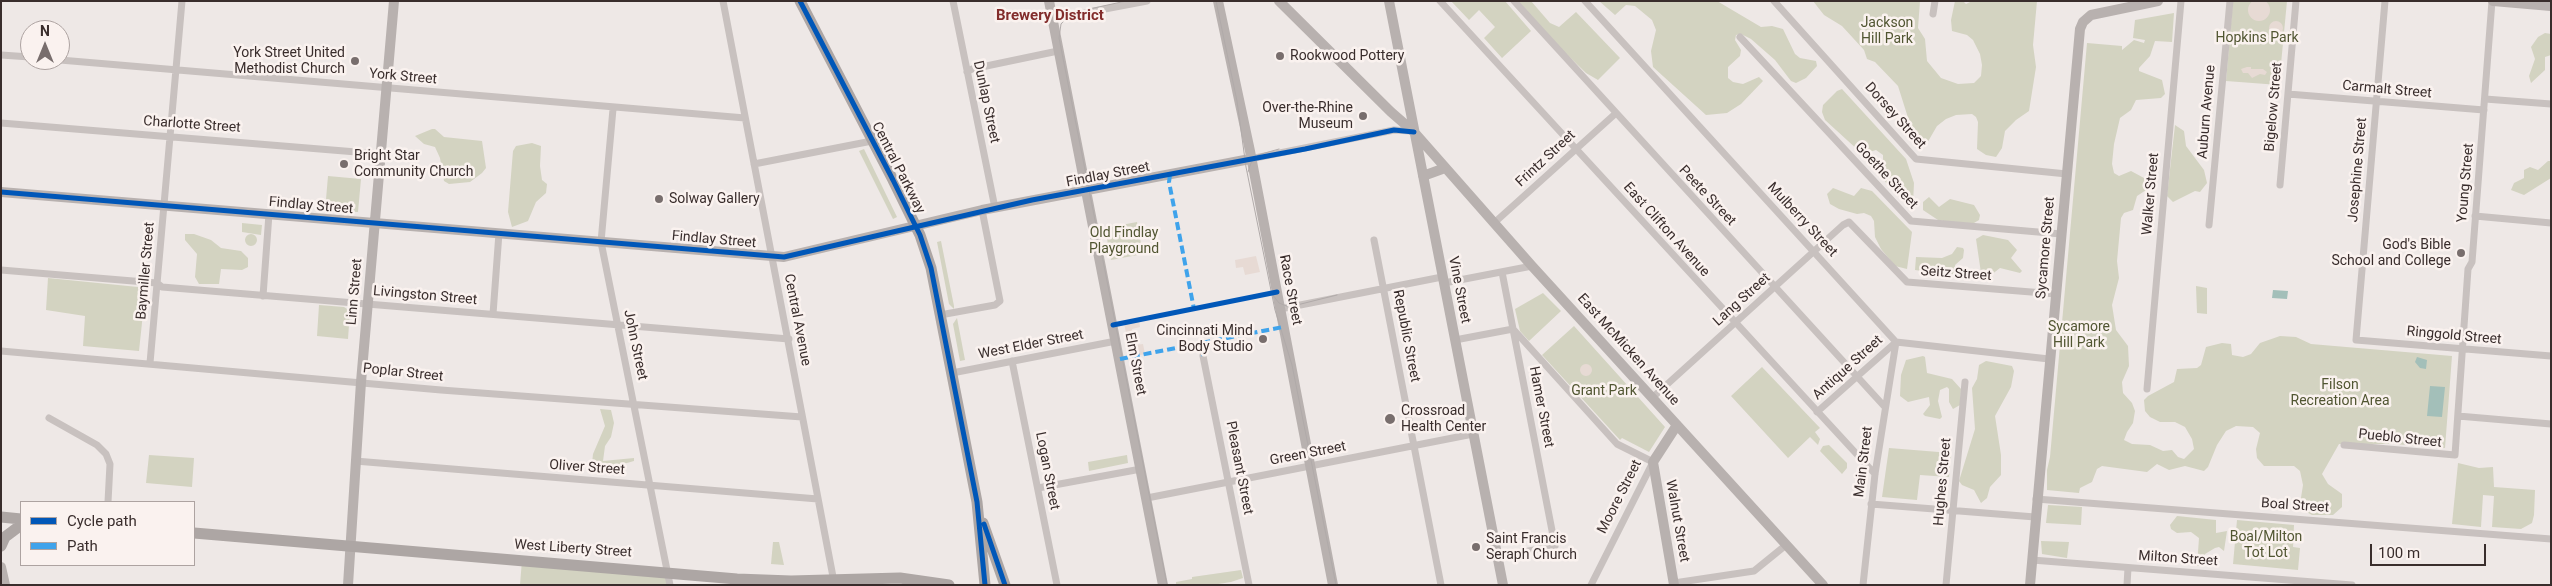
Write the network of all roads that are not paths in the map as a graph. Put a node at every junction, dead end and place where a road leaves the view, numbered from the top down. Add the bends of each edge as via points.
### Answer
1 (182, 1) edge
2 (394, 1) edge
3 (723, 1) edge
4 (800, 1) edge
5 (953, 1) edge
6 (1049, 1) edge
7 (1147, 1) edge
8 (1218, 1) edge
9 (1279, 1) edge
10 (1390, 1) edge
11 (1440, 1) edge
12 (1514, 1) edge
13 (1585, 1) edge
14 (1774, 1) edge
15 (1935, 1) edge
16 (2158, 1) edge
17 (2181, 1) edge
18 (2230, 1) edge
19 (2296, 1) edge
20 (2385, 1) edge
21 (2493, 1) edge
22 (2551, 6) edge
23 (1933, 14) dead end
24 (1052, 18) junction
25 (1740, 37) dead end
26 (1058, 51) junction
27 (1, 55) edge
28 (20, 56) edge
29 (70, 61) edge
30 (177, 70) junction
31 (967, 72) junction
32 (386, 88) junction
33 (2288, 94) junction
34 (2485, 99) junction
35 (2377, 102) junction
36 (2551, 104) edge
37 (613, 109) junction
38 (2484, 110) junction
39 (1615, 114) junction
40 (744, 118) junction
41 (1, 123) edge
42 (1414, 132) junction
43 (171, 136) junction
44 (872, 141) junction
45 (1574, 149) junction
46 (381, 154) junction
47 (1250, 159) junction
48 (754, 164) junction
49 (1445, 168) junction
50 (2067, 174) junction
51 (1423, 176) junction
52 (2280, 185) dead end
53 (1086, 191) junction
54 (1, 192) edge
55 (164, 205) junction
56 (995, 208) junction
57 (982, 210) junction
58 (269, 214) junction
59 (2475, 216) junction
60 (1849, 222) joint
61 (1494, 223) junction
62 (2551, 223) edge
63 (375, 224) junction
64 (2209, 225) dead end
65 (916, 227) junction
66 (499, 233) junction
67 (2061, 234) junction
68 (1374, 240) dead end
69 (601, 242) junction
70 (1814, 251) junction
71 (772, 256) junction
72 (1532, 266) junction
73 (1, 270) edge
74 (1502, 272) junction
75 (1443, 280) junction
76 (157, 283) junction
77 (1775, 287) junction
78 (1384, 288) junction
79 (2056, 294) junction
80 (263, 296) junction
81 (368, 304) junction
82 (1280, 309) junction
83 (493, 314) junction
84 (940, 315) junction
85 (618, 324) junction
86 (1734, 324) junction
87 (1513, 329) junction
88 (789, 338) junction
89 (1116, 340) junction
90 (1455, 340) junction
91 (2356, 340) joint
92 (1896, 342) junction
93 (2463, 350) junction
94 (1, 351) edge
95 (1204, 356) dead end
96 (2551, 356) edge
97 (2049, 359) junction
98 (1012, 361) junction
99 (150, 363) junction
100 (952, 373) junction
101 (1856, 376) junction
102 (361, 382) junction
103 (1965, 382) dead end
104 (2147, 389) dead end
105 (1652, 398) junction
106 (635, 405) junction
107 (1884, 406) junction
108 (1817, 412) junction
109 (2458, 416) junction
110 (802, 417) junction
111 (49, 418) dead end
112 (2551, 424) edge
113 (1677, 425) junction
114 (1473, 434) junction
115 (2344, 445) dead end
116 (1414, 446) junction
117 (2455, 455) joint
118 (355, 461) junction
119 (1653, 462) junction
120 (1310, 466) junction
121 (1141, 468) junction
122 (1875, 474) junction
123 (1229, 482) junction
124 (650, 484) junction
125 (1038, 488) junction
126 (1147, 498) junction
127 (818, 499) junction
128 (2036, 499) junction
129 (108, 501) edge
130 (977, 502) junction
131 (1872, 504) junction
132 (1952, 510) junction
133 (1, 517) edge
134 (2035, 517) junction
135 (20, 519) edge
136 (20, 526) edge
137 (195, 533) edge
138 (2551, 539) edge
139 (1, 546) edge
140 (349, 546) junction
141 (1786, 546) junction
142 (1497, 557) junction
143 (2032, 560) junction
144 (1, 567) edge
145 (2128, 568) junction
146 (667, 572) junction
147 (2219, 575) junction
148 (835, 583) edge
149 (1674, 584) edge
150 (2336, 584) edge
151 (5, 585) edge
152 (348, 585) edge
153 (670, 585) edge
154 (949, 585) edge
155 (985, 585) edge
156 (1005, 585) edge
157 (1057, 585) edge
158 (1163, 585) edge
159 (1249, 585) edge
160 (1333, 585) edge
161 (1441, 585) edge
162 (1503, 585) edge
163 (1591, 585) edge
164 (1823, 585) edge
165 (1863, 585) edge
166 (1946, 585) edge
167 (2030, 585) edge
168 (2127, 585) edge
169 (2218, 585) edge
170 (2352, 585) edge

1 - 30 street, Baymiller Street
2 - 32 street, Linn Street
3 - 40 street, Central Avenue
4 - 44 main road, Central Parkway
5 - 31 street, Dunlap Street
6 - 24 street, Elm Street
7 - 24 street
8 - 47 street, Race Street
9 - 42 street, East McMicken Avenue
10 - 42 street, Vine Street
11 - 45 street, East Clifton Avenue
12 - 39 street, Peete Street
13 - 70 street, Mulberry Street
14 - 50 street, Dorsey Street via 1916,159
15 - 23 street
16 - 50 street, Sycamore Street via 2090,15 2083,22
17 - 104 street, Walker Street
18 - 64 street, Auburn Avenue
19 - 33 street, Bigelow Street
20 - 35 street, Josephine Street
21 - 22 street
21 - 34 street, Young Street
24 - 26 street, Elm Street
25 - 67 street, Goethe Street via 1912,221
26 - 31 street
26 - 53 street, Elm Street
27 - 28 street
29 - 30 street, York Street
30 - 32 street, York Street
30 - 43 street, Baymiller Street
31 - 56 street, Dunlap Street
32 - 37 street, York Street
32 - 46 street, Linn Street
33 - 35 street, Carmalt Street
33 - 52 street, Bigelow Street
34 - 36 street
34 - 38 street, Young Street
35 - 38 street, Carmalt Street
35 - 91 street, Josephine Street
37 - 40 street, York Street
37 - 69 street, John Street
38 - 59 street, Young Street
39 - 45 street, Frintz Street
39 - 77 street, Peete Street
40 - 48 street, Central Avenue
41 - 43 street, Charlotte Street
42 - 47 street, Findlay Street via 1394,130
42 - 49 street, East McMicken Avenue
42 - 51 street, Vine Street
43 - 46 street, Charlotte Street
43 - 55 street, Baymiller Street
44 - 48 street
44 - 65 main road, Central Parkway
45 - 61 street, Frintz Street
45 - 86 street, East Clifton Avenue
46 - 63 street, Linn Street
47 - 53 street, Findlay Street
47 - 82 street, Race Street
48 - 71 street, Central Avenue
49 - 51 street
49 - 61 street, East McMicken Avenue
50 - 67 street, Sycamore Street
51 - 75 street, Vine Street
53 - 56 street, Findlay Street
53 - 89 street, Elm Street
54 - 55 street, Findlay Street
55 - 58 street, Findlay Street
55 - 76 street, Baymiller Street
56 - 57 street, Findlay Street
57 - 65 street, Findlay Street
57 - 84 street via 1000,301 995,305
58 - 63 street, Findlay Street
58 - 80 street
59 - 62 street
59 - 93 street, Young Street
60 - 70 street, Lang Street
60 - 79 street, Seitz Street via 1907,282
61 - 72 street, East McMicken Avenue
63 - 66 street, Findlay Street
63 - 81 street, Linn Street
65 - 71 street, Findlay Street
65 - 84 main road, Central Parkway via 931,268
66 - 69 street, Findlay Street
66 - 83 street
67 - 79 street, Sycamore Street
68 - 78 street, Republic Street
69 - 71 street, Findlay Street
69 - 85 street, John Street
70 - 77 street, Lang Street
70 - 92 street, Mulberry Street
71 - 88 street, Central Avenue
72 - 74 street
72 - 105 street, East McMicken Avenue
73 - 76 street, Livingston Street
74 - 75 street
74 - 87 street, Hamer Street
75 - 78 street
75 - 90 street, Vine Street
76 - 80 street, Livingston Street via 162,287
76 - 99 street, Baymiller Street
77 - 86 street, Lang Street
77 - 101 street, Peete Street
78 - 82 street
78 - 116 street, Republic Street
79 - 97 street, Sycamore Street
80 - 81 street, Livingston Street
81 - 83 street, Livingston Street
81 - 102 street, Linn Street
82 - 120 street, Race Street
83 - 85 street, Livingston Street
84 - 100 main road, Central Parkway
85 - 88 street, Livingston Street
85 - 106 street, John Street
86 - 105 street, Lang Street
86 - 108 street, East Clifton Avenue
87 - 90 street
87 - 119 street via 1617,444
87 - 142 street, Hamer Street via 1555,546
88 - 110 street, Central Avenue
89 - 98 street, West Elder Street
89 - 121 street, Elm Street
90 - 114 street, Vine Street
91 - 93 street, Ringgold Street
92 - 97 street
92 - 101 street, Antique Street
92 - 107 street, Main Street
93 - 96 street, Ringgold Street
93 - 109 street, Young Street
94 - 99 street, Poplar Street
95 - 123 street, Pleasant Street
97 - 128 street, Sycamore Street
98 - 100 street, West Elder Street
98 - 125 street, Logan Street
99 - 102 street, Poplar Street
100 - 130 main road, Central Parkway
101 - 107 street, Peete Street
101 - 108 street, Antique Street
102 - 106 street, Poplar Street
102 - 118 street, Linn Street
103 - 132 street, Hughes Street
105 - 113 street, East McMicken Avenue
106 - 110 street, Poplar Street
106 - 124 street, John Street
107 - 122 street, Main Street
108 - 122 street, East Clifton Avenue
109 - 112 street
109 - 117 street, Young Street
110 - 127 street, Central Avenue
111 - 129 street via 97,445 106,454 110,464
113 - 119 street, Moore Street
113 - 141 street, East McMicken Avenue
114 - 116 street, Green Street
114 - 142 street, Vine Street
115 - 117 street, Pueblo Street
116 - 120 street, Green Street
116 - 161 street, Republic Street
118 - 124 street, Oliver Street
118 - 140 street, Linn Street
119 - 149 street, Walnut Street
119 - 163 street, Moore Street
120 - 123 street, Green Street
120 - 160 street, Race Street
121 - 125 street
121 - 126 street, Elm Street
122 - 131 street, Main Street
123 - 126 street, Green Street
123 - 159 street, Pleasant Street
124 - 127 street, Oliver Street
124 - 146 street, John Street
125 - 157 street, Logan Street
126 - 158 street, Elm Street
127 - 148 street, Central Avenue
128 - 134 street, Sycamore Street
128 - 138 street, Boal Street
130 - 155 main road, Central Parkway
130 - 156 main road, Central Parkway
131 - 132 street
131 - 165 street, Main Street
132 - 134 street
132 - 166 street, Hughes Street
133 - 135 main road
134 - 143 street, Sycamore Street
136 - 139 main road via 5,537
137 - 140 main road, West Liberty Street
140 - 146 main road, West Liberty Street
140 - 152 street, Linn Street
141 - 149 street via 1754,571
141 - 164 street, East McMicken Avenue
142 - 162 street, Vine Street
143 - 145 street, Milton Street
143 - 167 street, Sycamore Street
144 - 151 street
145 - 147 street, Milton Street
145 - 168 street
146 - 148 main road, West Liberty Street
146 - 153 street, John Street
147 - 150 street, Milton Street
147 - 169 street
148 - 154 main road, West Liberty Street via 900,578
150 - 170 street, Milton Street

